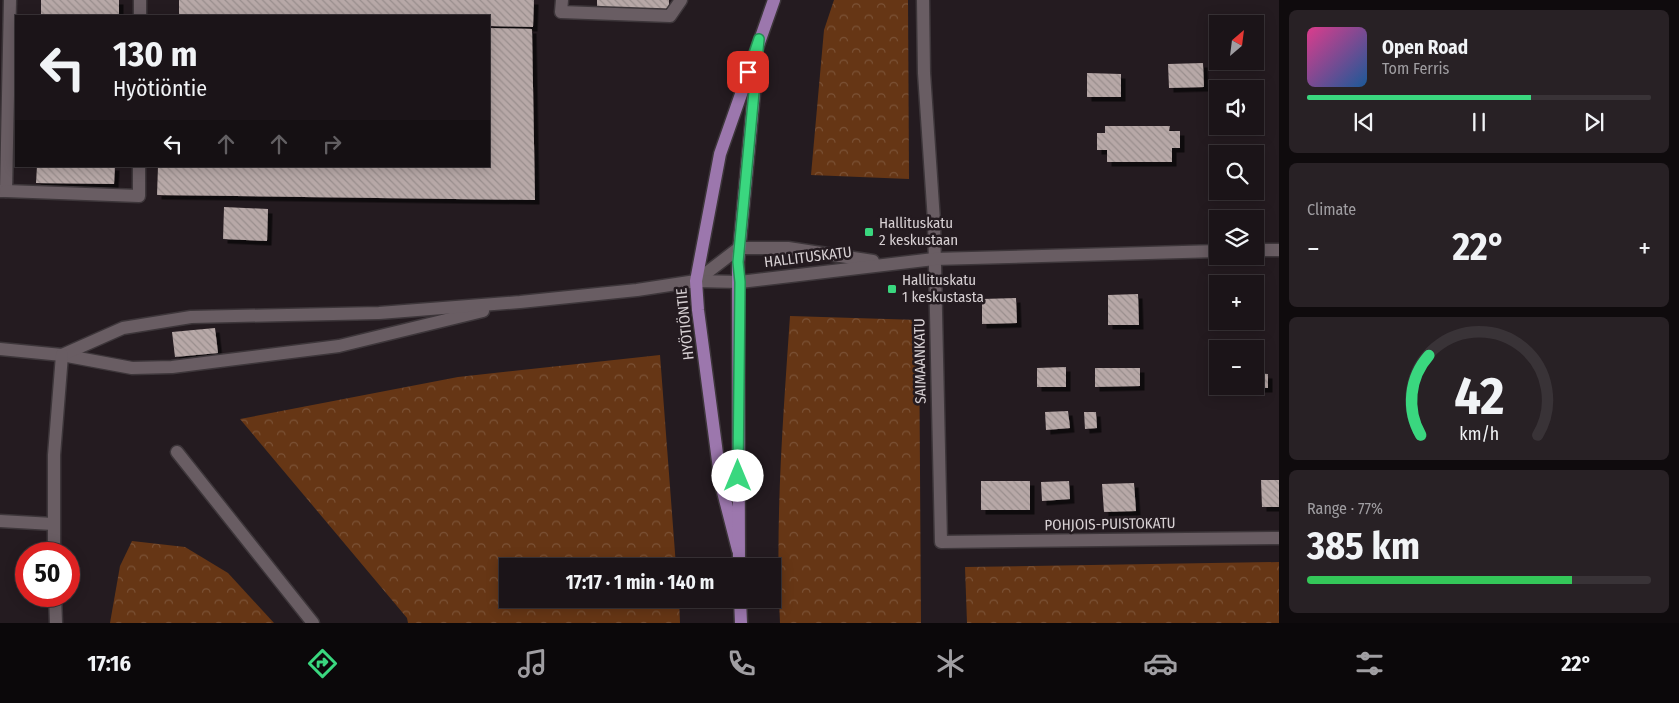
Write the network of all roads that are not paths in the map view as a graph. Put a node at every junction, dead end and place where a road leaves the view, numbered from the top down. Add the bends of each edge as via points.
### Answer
1 (10, 0) edge
2 (140, 0) edge
3 (562, 0) edge
4 (681, 0) edge
5 (774, 0) edge
6 (923, 0) edge
7 (140, 15) edge
8 (759, 39) junction
9 (139, 167) edge
10 (3, 191) edge
11 (739, 248) junction
12 (1264, 250) edge
13 (1279, 250) edge
14 (1209, 251) edge
15 (934, 258) junction
16 (888, 263) junction
17 (696, 281) junction
18 (740, 282) junction
19 (520, 302) junction
20 (0, 349) edge
21 (62, 355) junction
22 (177, 452) dead end
23 (0, 521) edge
24 (54, 524) junction
25 (1279, 538) edge
26 (54, 542) edge
27 (941, 542) joint
28 (738, 550) junction
29 (738, 558) edge
30 (55, 607) edge
31 (740, 608) edge
32 (56, 623) edge
33 (313, 623) edge
34 (741, 623) edge

1 - 10 street
2 - 7 street
3 - 4 street via 562,12 670,16
5 - 8 main road, HYÖTIÖNTIE
6 - 15 street, SAIMAANKATU
8 - 11 main road, HYÖTIÖNTIE
8 - 17 main road, HYÖTIÖNTIE via 720,154
9 - 10 street via 139,196
11 - 16 street, HALLITUSKATU via 788,248
11 - 17 street
11 - 18 main road, HYÖTIÖNTIE
12 - 13 street
14 - 15 street, HALLITUSKATU
15 - 16 street, HALLITUSKATU
15 - 27 street, SAIMAANKATU
16 - 18 street, HALLITUSKATU
17 - 18 street, HALLITUSKATU
17 - 19 street, HALLITUSKATU
17 - 28 main road, HYÖTIÖNTIE via 721,484
18 - 28 main road, HYÖTIÖNTIE
19 - 21 street via 379,313 190,317 123,328
19 - 21 street via 339,346 172,368 132,368
20 - 21 street
21 - 24 street via 54,455
22 - 33 street
23 - 24 street
24 - 26 street
25 - 27 street, POHJOIS-PUISTOKATU
28 - 29 main road, HYÖTIÖNTIE
30 - 32 street
31 - 34 main road

